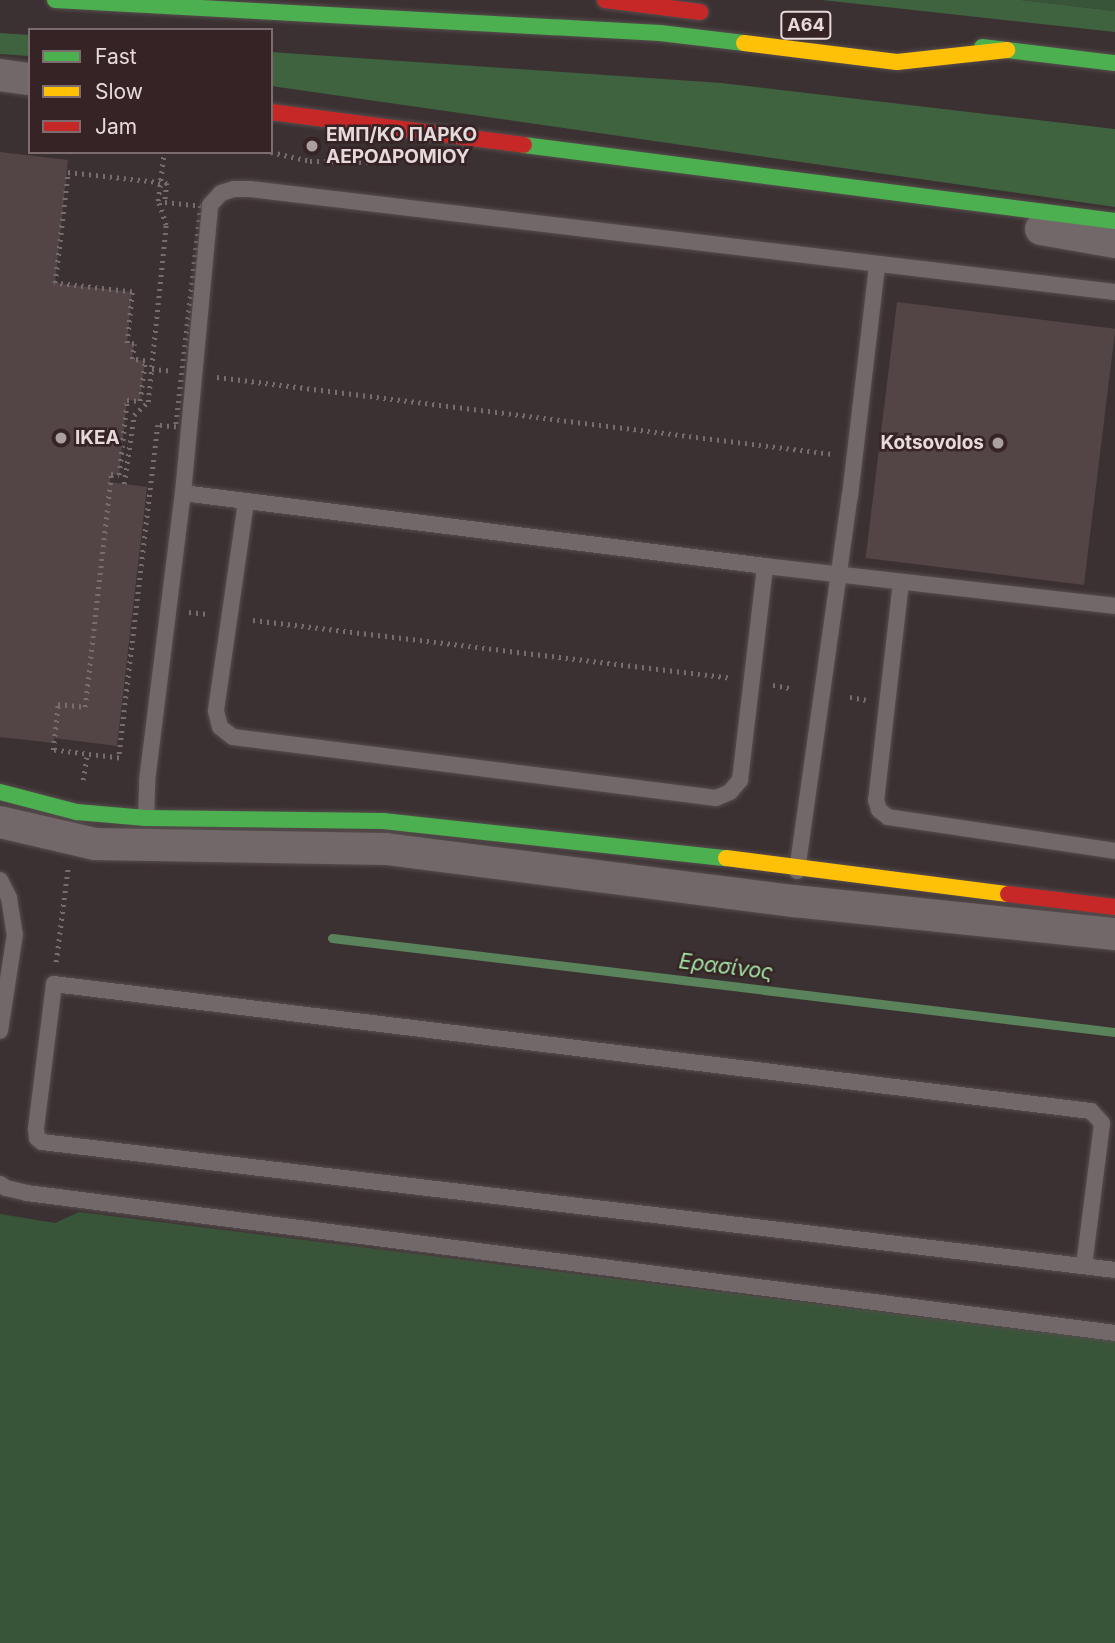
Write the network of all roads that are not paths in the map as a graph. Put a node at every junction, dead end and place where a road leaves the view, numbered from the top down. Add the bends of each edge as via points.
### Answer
1 (55, 0) edge
2 (605, 0) edge
3 (716, 14) dead end
4 (938, 41) dead end
5 (1007, 50) junction
6 (1115, 63) edge
7 (0, 75) edge
8 (28, 79) edge
9 (273, 111) edge
10 (989, 207) junction
11 (1115, 221) edge
12 (1115, 242) edge
13 (877, 265) junction
14 (1115, 292) edge
15 (183, 493) junction
16 (246, 502) junction
17 (765, 566) junction
18 (839, 575) junction
19 (901, 582) junction
20 (1115, 606) edge
21 (0, 792) edge
22 (0, 822) edge
23 (145, 831) junction
24 (1115, 851) edge
25 (797, 869) junction
26 (0, 880) edge
27 (794, 901) junction
28 (1115, 907) edge
29 (1115, 934) edge
30 (0, 1031) edge
31 (0, 1184) edge
32 (1084, 1266) junction
33 (1115, 1270) edge
34 (1115, 1333) edge

1 - 5 main road via 660,33 897,62
2 - 3 main road
4 - 5 main road
5 - 6 main road
7 - 8 street
9 - 10 main road
10 - 11 main road
10 - 12 street via 1020,225
13 - 14 lane
13 - 15 lane via 234,189 221,193 210,205 188,373
13 - 18 lane
15 - 16 lane
15 - 23 lane via 147,781
16 - 17 lane
16 - 17 lane via 216,711 220,727 233,737 716,798 730,792 740,780
17 - 18 lane
18 - 19 lane
18 - 25 lane
19 - 20 lane
19 - 24 lane via 876,800 879,810 888,817
21 - 23 main road
22 - 23 street via 73,841
23 - 25 main road via 383,821 690,853
23 - 27 street via 386,849
25 - 27 lane
25 - 28 main road
26 - 30 lane via 9,898 15,934
27 - 29 street
31 - 34 lane via 27,1193
32 - 32 lane via 1102,1123 1091,1111 54,984 36,1129 42,1142
32 - 33 lane

